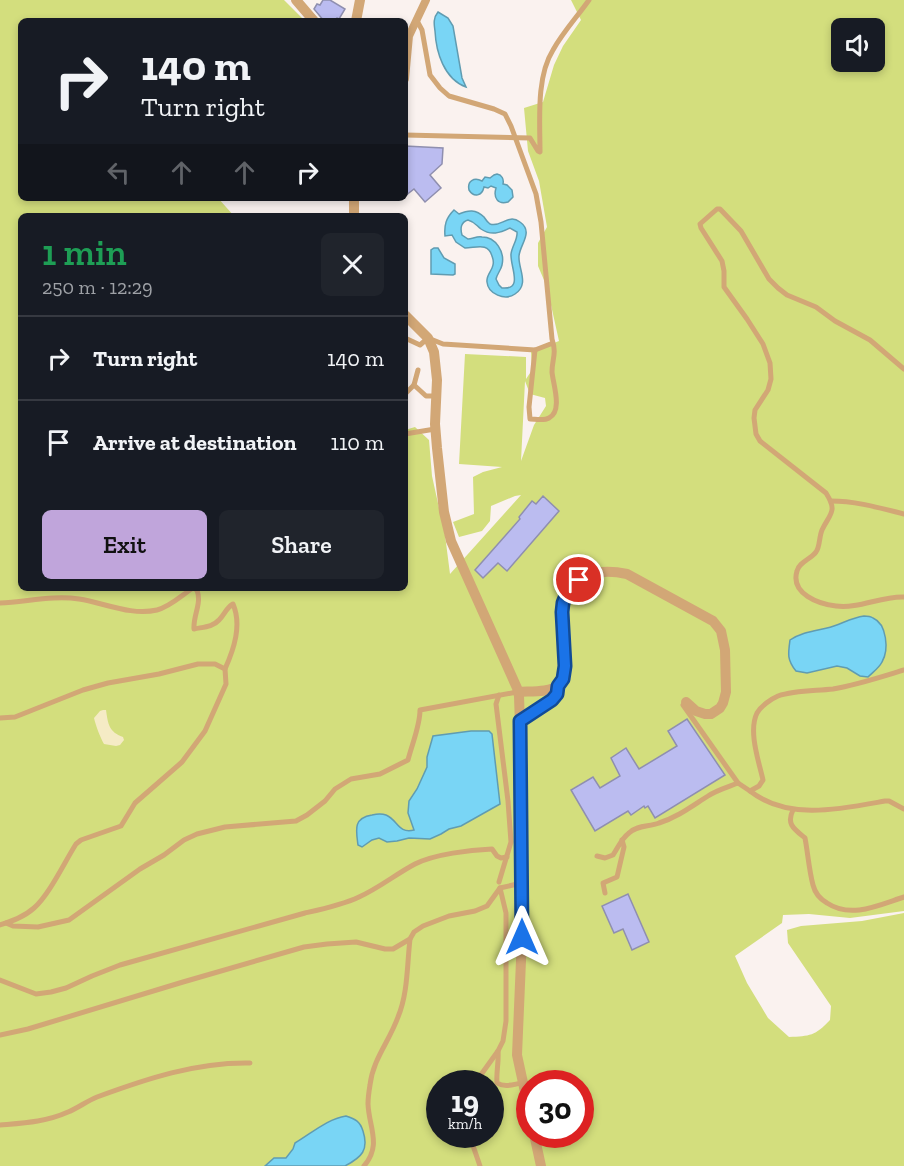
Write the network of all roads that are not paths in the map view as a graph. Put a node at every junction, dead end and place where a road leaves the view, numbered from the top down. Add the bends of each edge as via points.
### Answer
1 (296, 0) edge
2 (360, 0) edge
3 (426, 0) edge
4 (589, 0) edge
5 (311, 18) edge
6 (357, 18) edge
7 (416, 19) junction
8 (408, 48) edge
9 (408, 135) edge
10 (515, 137) junction
11 (408, 318) edge
12 (428, 338) junction
13 (408, 339) edge
14 (553, 343) junction
15 (535, 350) junction
16 (904, 369) edge
17 (418, 370) dead end
18 (414, 385) junction
19 (408, 391) edge
20 (437, 396) junction
21 (435, 429) junction
22 (408, 434) edge
23 (831, 501) junction
24 (904, 514) edge
25 (188, 591) edge
26 (197, 591) edge
27 (904, 597) edge
28 (0, 603) edge
29 (225, 669) junction
30 (904, 670) edge
31 (558, 686) junction
32 (518, 692) junction
33 (499, 695) junction
34 (684, 703) joint
35 (0, 718) edge
36 (520, 721) junction
37 (738, 783) junction
38 (750, 791) junction
39 (904, 809) edge
40 (793, 810) junction
41 (622, 840) junction
42 (597, 856) dead end
43 (507, 857) junction
44 (522, 883) junction
45 (499, 885) junction
46 (605, 893) dead end
47 (904, 897) edge
48 (3, 924) edge
49 (410, 939) junction
50 (0, 980) edge
51 (0, 1035) edge
52 (498, 1051) junction
53 (249, 1063) dead end
54 (484, 1070) edge
55 (520, 1070) edge
56 (516, 1084) edge
57 (0, 1125) edge
58 (474, 1148) edge
59 (537, 1148) edge
60 (364, 1166) edge
61 (480, 1166) edge
62 (541, 1166) edge

1 - 5 street
2 - 6 street
3 - 7 street
4 - 10 lane via 552,51 545,68 540,152 530,138
7 - 8 street
7 - 10 lane via 422,30 430,75 440,88 449,96 505,114
9 - 10 lane
10 - 14 lane via 536,194
11 - 12 street
12 - 13 lane via 420,345
12 - 15 lane via 443,344
12 - 20 street via 434,352
14 - 15 lane
14 - 15 lane via 556,399 555,411 548,420 530,419
16 - 23 lane via 870,340 778,288 741,231 720,209 700,224 722,261 724,287 763,344 770,363 768,390 755,410 756,434
17 - 18 lane
18 - 19 lane
18 - 20 lane via 426,396
20 - 21 street
21 - 22 lane
21 - 32 street via 444,512 452,541
23 - 24 lane
23 - 27 lane via 830,518 822,530 817,551 797,572 802,594 843,607
25 - 28 lane via 162,608 145,611 78,599
26 - 29 lane via 195,628 219,621 232,603 235,608 237,636
29 - 35 lane via 215,664 198,664 108,683 15,717
29 - 48 lane via 226,684 205,731 182,762 135,803 121,826 76,844 44,898 33,909
30 - 38 lane via 834,689 777,696 765,704 757,713 753,734 763,780
31 - 32 street
31 - 34 street via 565,666 562,612 568,591 591,574 616,572 627,574 713,621 721,631 725,651 723,703 711,714
31 - 36 street via 552,700
32 - 33 lane
32 - 36 street
33 - 43 lane via 496,704 511,842
33 - 48 lane via 420,710 408,760 380,774 346,782 307,815 296,820 225,827 197,834 69,920 38,927
34 - 37 lane
36 - 44 street
37 - 38 lane
37 - 41 lane via 710,794 684,813 656,825 636,828
38 - 40 lane
39 - 40 lane via 885,801 840,809
40 - 47 lane via 789,822 805,838 813,887 823,901 849,911
41 - 42 lane via 613,855
41 - 46 lane via 617,877 603,883
43 - 45 lane
43 - 50 lane via 497,856 492,849 473,850 417,863 334,907 120,965 51,992 36,994
44 - 45 lane
44 - 55 street
45 - 49 lane via 487,906 439,919 414,932
45 - 52 lane via 506,913 506,1022
49 - 51 lane via 393,949 356,942 304,947
49 - 60 lane via 405,997 372,1071 368,1105 373,1142 371,1157
52 - 54 lane
52 - 56 lane via 497,1083
53 - 57 lane via 173,1072 93,1099 52,1118
58 - 61 lane
59 - 62 street

